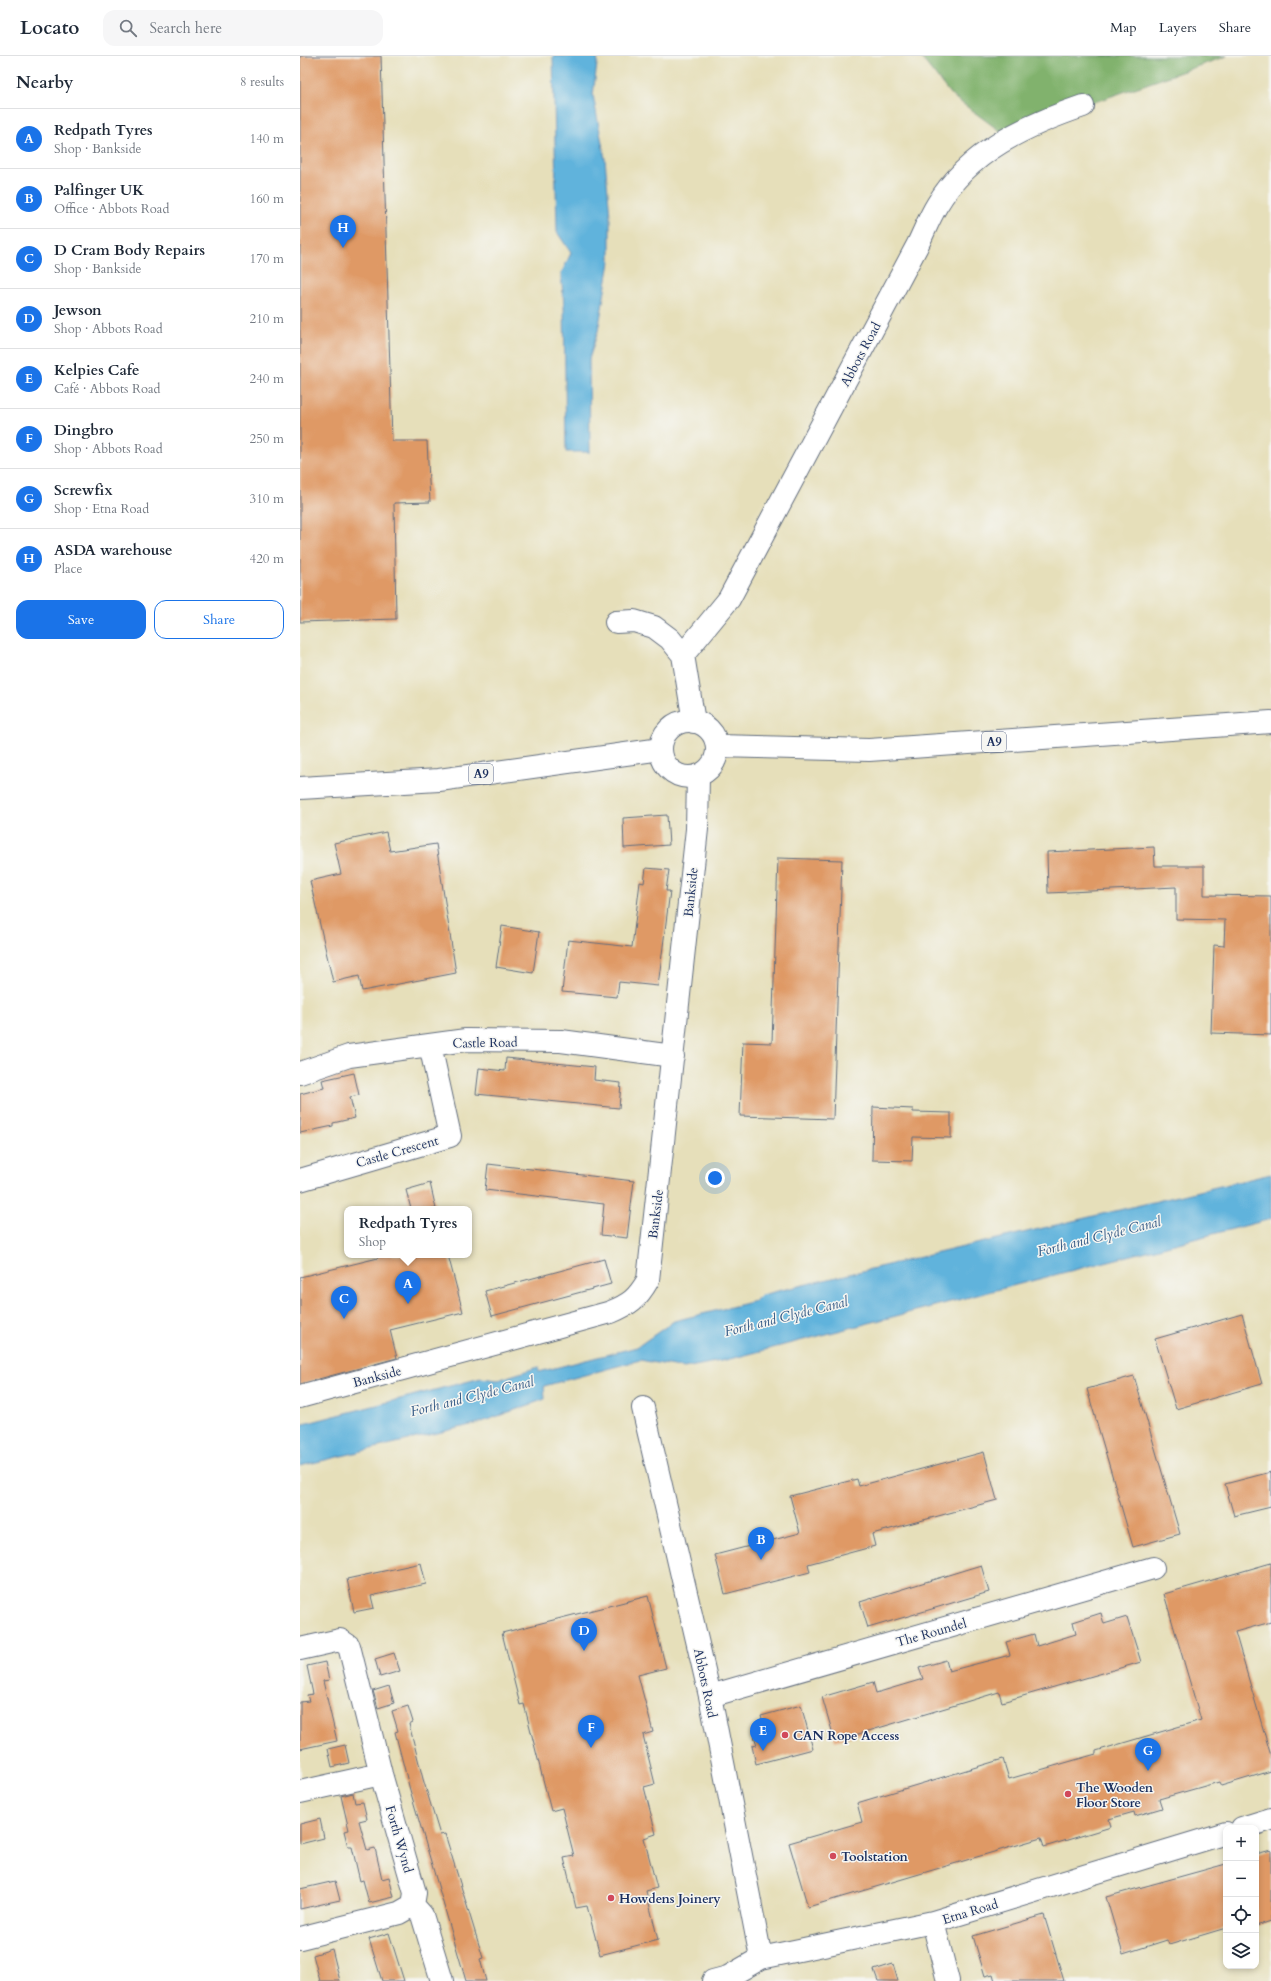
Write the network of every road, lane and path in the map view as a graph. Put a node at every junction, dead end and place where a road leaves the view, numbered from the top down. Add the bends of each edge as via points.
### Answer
1 (1083, 106) dead end
2 (616, 622) dead end
3 (683, 655) junction
4 (694, 722) junction
5 (1271, 722) edge
6 (718, 746) junction
7 (661, 749) junction
8 (698, 776) junction
9 (300, 788) edge
10 (430, 1045) junction
11 (673, 1056) junction
12 (300, 1073) edge
13 (300, 1180) edge
14 (300, 1397) edge
15 (643, 1408) dead end
16 (1153, 1568) dead end
17 (300, 1649) edge
18 (710, 1696) junction
19 (381, 1774) junction
20 (300, 1792) edge
21 (1271, 1819) edge
22 (1252, 1825) edge
23 (1223, 1834) edge
24 (413, 1905) junction
25 (933, 1922) junction
26 (300, 1938) edge
27 (761, 1958) junction
28 (442, 1981) edge
29 (713, 1981) edge
30 (948, 1981) edge

1 - 3 street, Abbots Road via 1008,137 964,170 937,204 729,599
2 - 3 street via 634,621 654,627 670,639
3 - 4 street
4 - 6 street via 711,731
4 - 7 street via 675,725 668,731
5 - 6 street, A9 via 869,750
6 - 8 street via 713,765
7 - 8 street via 663,760 673,772 687,778
7 - 9 street, A9 via 439,780
8 - 11 street, Bankside via 697,829
10 - 11 street, Castle Road via 466,1040 561,1042
10 - 12 street, Castle Road via 349,1056
10 - 13 street, Castle Crescent via 450,1136
11 - 14 street, Bankside via 648,1280 639,1296 611,1312
15 - 18 street, Abbots Road
16 - 18 street, The Roundel
17 - 19 street, Forth Wynd via 340,1640 349,1646
18 - 27 street, Abbots Road
19 - 20 street
19 - 24 street, Forth Wynd via 415,1893
21 - 22 street
23 - 25 street, Etna Road
24 - 26 street via 399,1913
24 - 28 street via 422,1915
25 - 27 street, Etna Road
25 - 30 street
27 - 29 street, Etna Road via 728,1977

